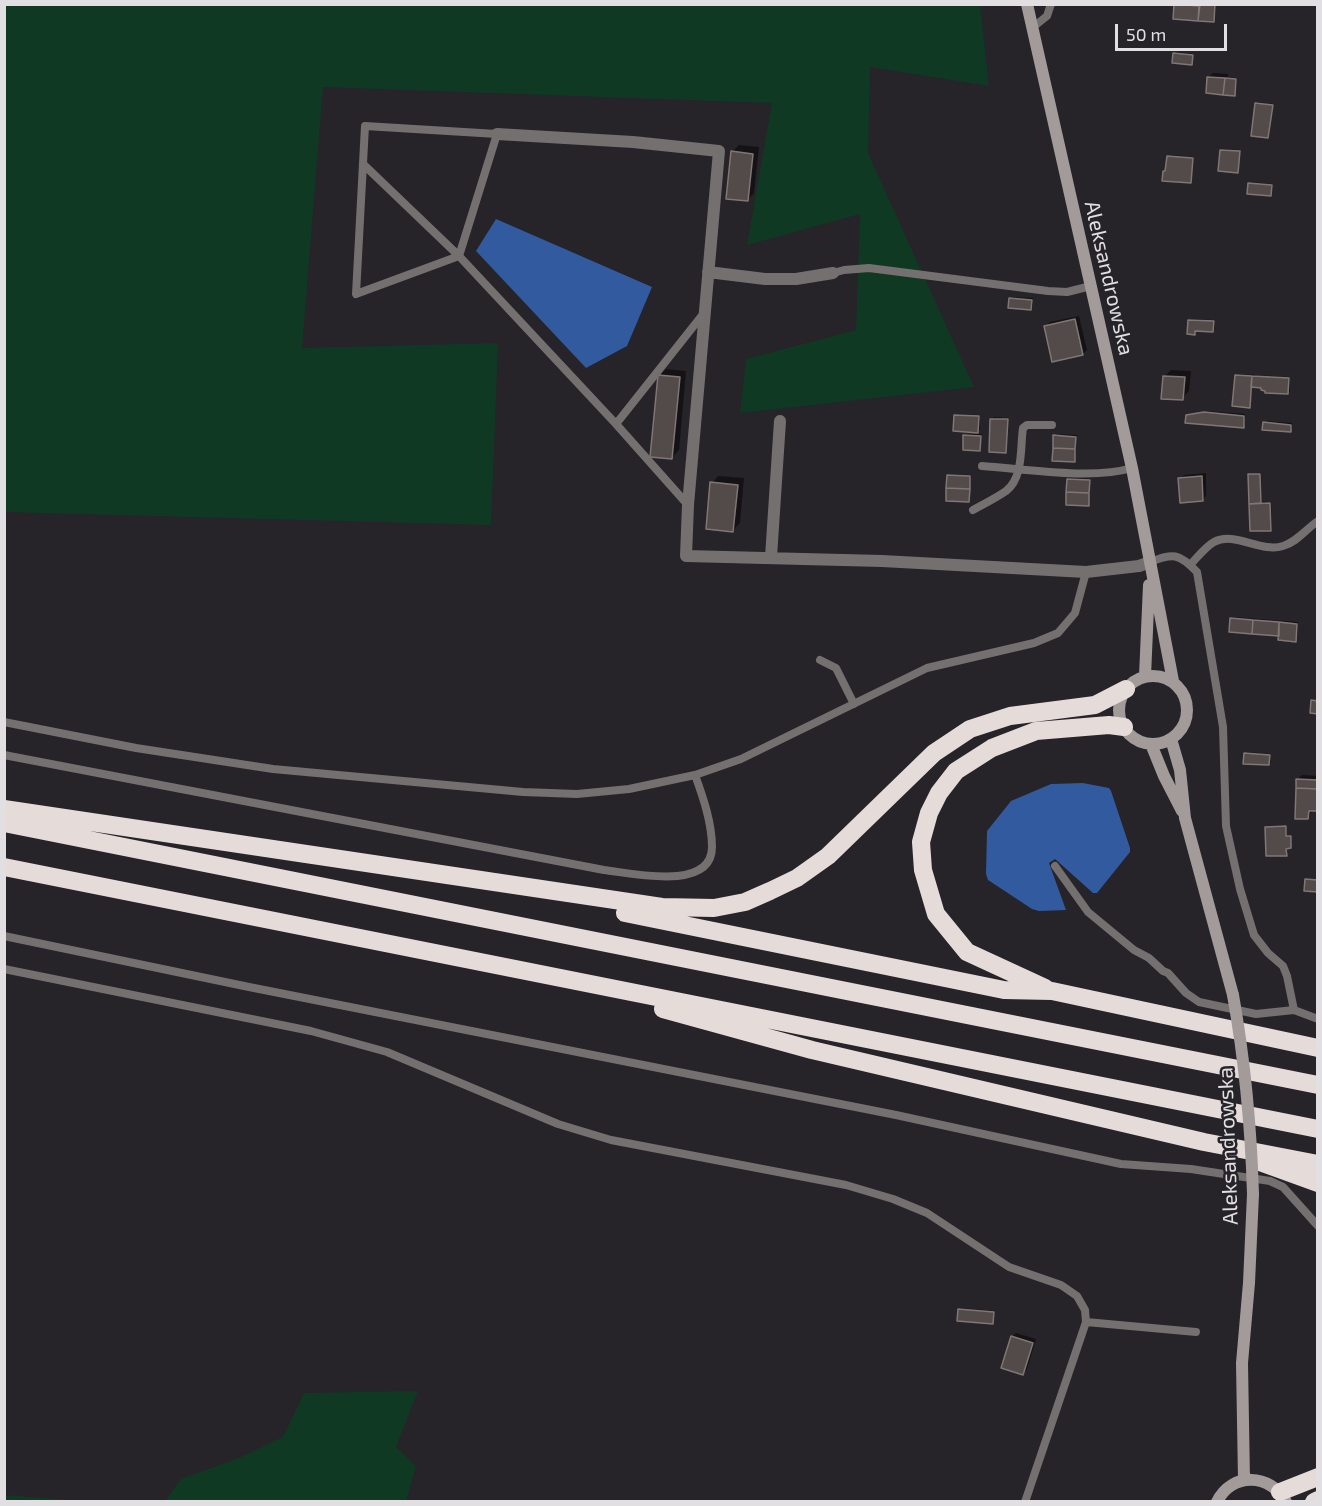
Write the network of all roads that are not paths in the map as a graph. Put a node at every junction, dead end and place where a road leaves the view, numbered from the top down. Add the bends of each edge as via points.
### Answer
1 (1027, 4) edge
2 (1051, 4) edge
3 (1032, 28) junction
4 (497, 134) junction
5 (363, 164) junction
6 (459, 256) junction
7 (708, 272) junction
8 (833, 273) joint
9 (1091, 286) junction
10 (705, 312) junction
11 (780, 422) dead end
12 (616, 424) junction
13 (1052, 425) dead end
14 (982, 466) dead end
15 (1019, 468) junction
16 (1132, 468) junction
17 (688, 505) junction
18 (973, 510) dead end
19 (1317, 521) edge
20 (771, 557) junction
21 (1150, 562) junction
22 (1190, 565) junction
23 (1086, 572) junction
24 (820, 660) dead end
25 (1145, 676) junction
26 (1173, 681) junction
27 (1126, 689) junction
28 (854, 704) junction
29 (4, 722) edge
30 (1124, 727) junction
31 (1171, 739) junction
32 (1151, 744) junction
33 (4, 754) edge
34 (696, 775) junction
35 (4, 809) edge
36 (1185, 818) junction
37 (4, 823) edge
38 (1055, 866) dead end
39 (4, 867) edge
40 (416, 871) junction
41 (4, 936) edge
42 (4, 969) edge
43 (555, 977) junction
44 (1052, 991) junction
45 (1294, 1010) junction
46 (1317, 1019) edge
47 (1317, 1048) edge
48 (1317, 1085) edge
49 (1317, 1129) edge
50 (1204, 1142) junction
51 (1317, 1164) edge
52 (1317, 1182) edge
53 (1317, 1226) edge
54 (1086, 1322) junction
55 (1196, 1332) dead end
56 (1317, 1477) edge
57 (1244, 1480) junction
58 (1283, 1497) edge
59 (1025, 1502) edge
60 (1217, 1502) edge

1 - 3 main road, Aleksandrowska
2 - 3 lane via 1047,16
3 - 9 main road, Aleksandrowska
4 - 5 lane via 365,126
4 - 6 lane
4 - 7 street via 719,151
5 - 6 lane
5 - 6 lane via 356,294
6 - 12 lane
7 - 8 street via 765,279
7 - 10 street
8 - 9 lane via 869,268 1067,292
9 - 16 main road, Aleksandrowska
10 - 12 lane
10 - 17 street
11 - 20 street
12 - 17 lane
13 - 15 lane via 1023,428
14 - 15 lane
15 - 16 lane via 1115,473
15 - 18 lane via 1008,489
16 - 21 main road, Aleksandrowska
17 - 20 street via 686,556
19 - 22 lane via 1283,546 1256,546 1222,538 1211,543
20 - 23 street
21 - 22 lane via 1168,555
21 - 23 street
21 - 25 main road, Aleksandrowska
21 - 26 main road, Aleksandrowska
22 - 45 lane via 1197,572 1201,589 1223,727 1226,826 1240,890 1254,935 1283,966
23 - 28 lane via 1075,613 1058,633 1034,643 927,668
24 - 28 lane via 836,668
25 - 26 main road
25 - 27 main road
26 - 31 main road via 1186,699 1187,711 1185,722
27 - 30 main road via 1119,708
27 - 40 highway via 1095,705 1010,716 970,729 934,753 828,856 797,878 745,902 714,908 662,908
28 - 34 lane via 741,759
29 - 34 lane via 273,769 523,792 577,794 628,789
30 - 32 main road via 1140,741
30 - 44 highway via 1036,731 992,748 956,771 939,793 921,842 922,870 936,914 967,952
31 - 32 main road
31 - 36 main road, Aleksandrowska via 1180,770
32 - 36 main road, Aleksandrowska
33 - 34 lane via 643,875 695,873 708,861 712,849
35 - 40 highway
36 - 57 main road, Aleksandrowska, bridge via 1233,995 1247,1087 1253,1194 1242,1363
37 - 48 highway
38 - 45 lane via 1088,912 1168,973 1199,1002 1256,1014
39 - 43 highway
40 - 44 highway via 1004,990
41 - 53 lane via 1121,1164 1270,1181 1283,1187
42 - 54 lane via 311,1031 387,1052 558,1124 611,1140 846,1185 893,1199 927,1213 1010,1268 1061,1285 1077,1296
43 - 49 highway
43 - 50 highway via 801,1047
44 - 47 highway
45 - 46 lane
50 - 51 highway
50 - 52 highway
54 - 55 lane
54 - 59 lane
56 - 58 highway
57 - 58 main road via 1270,1484
57 - 60 main road via 1225,1490

